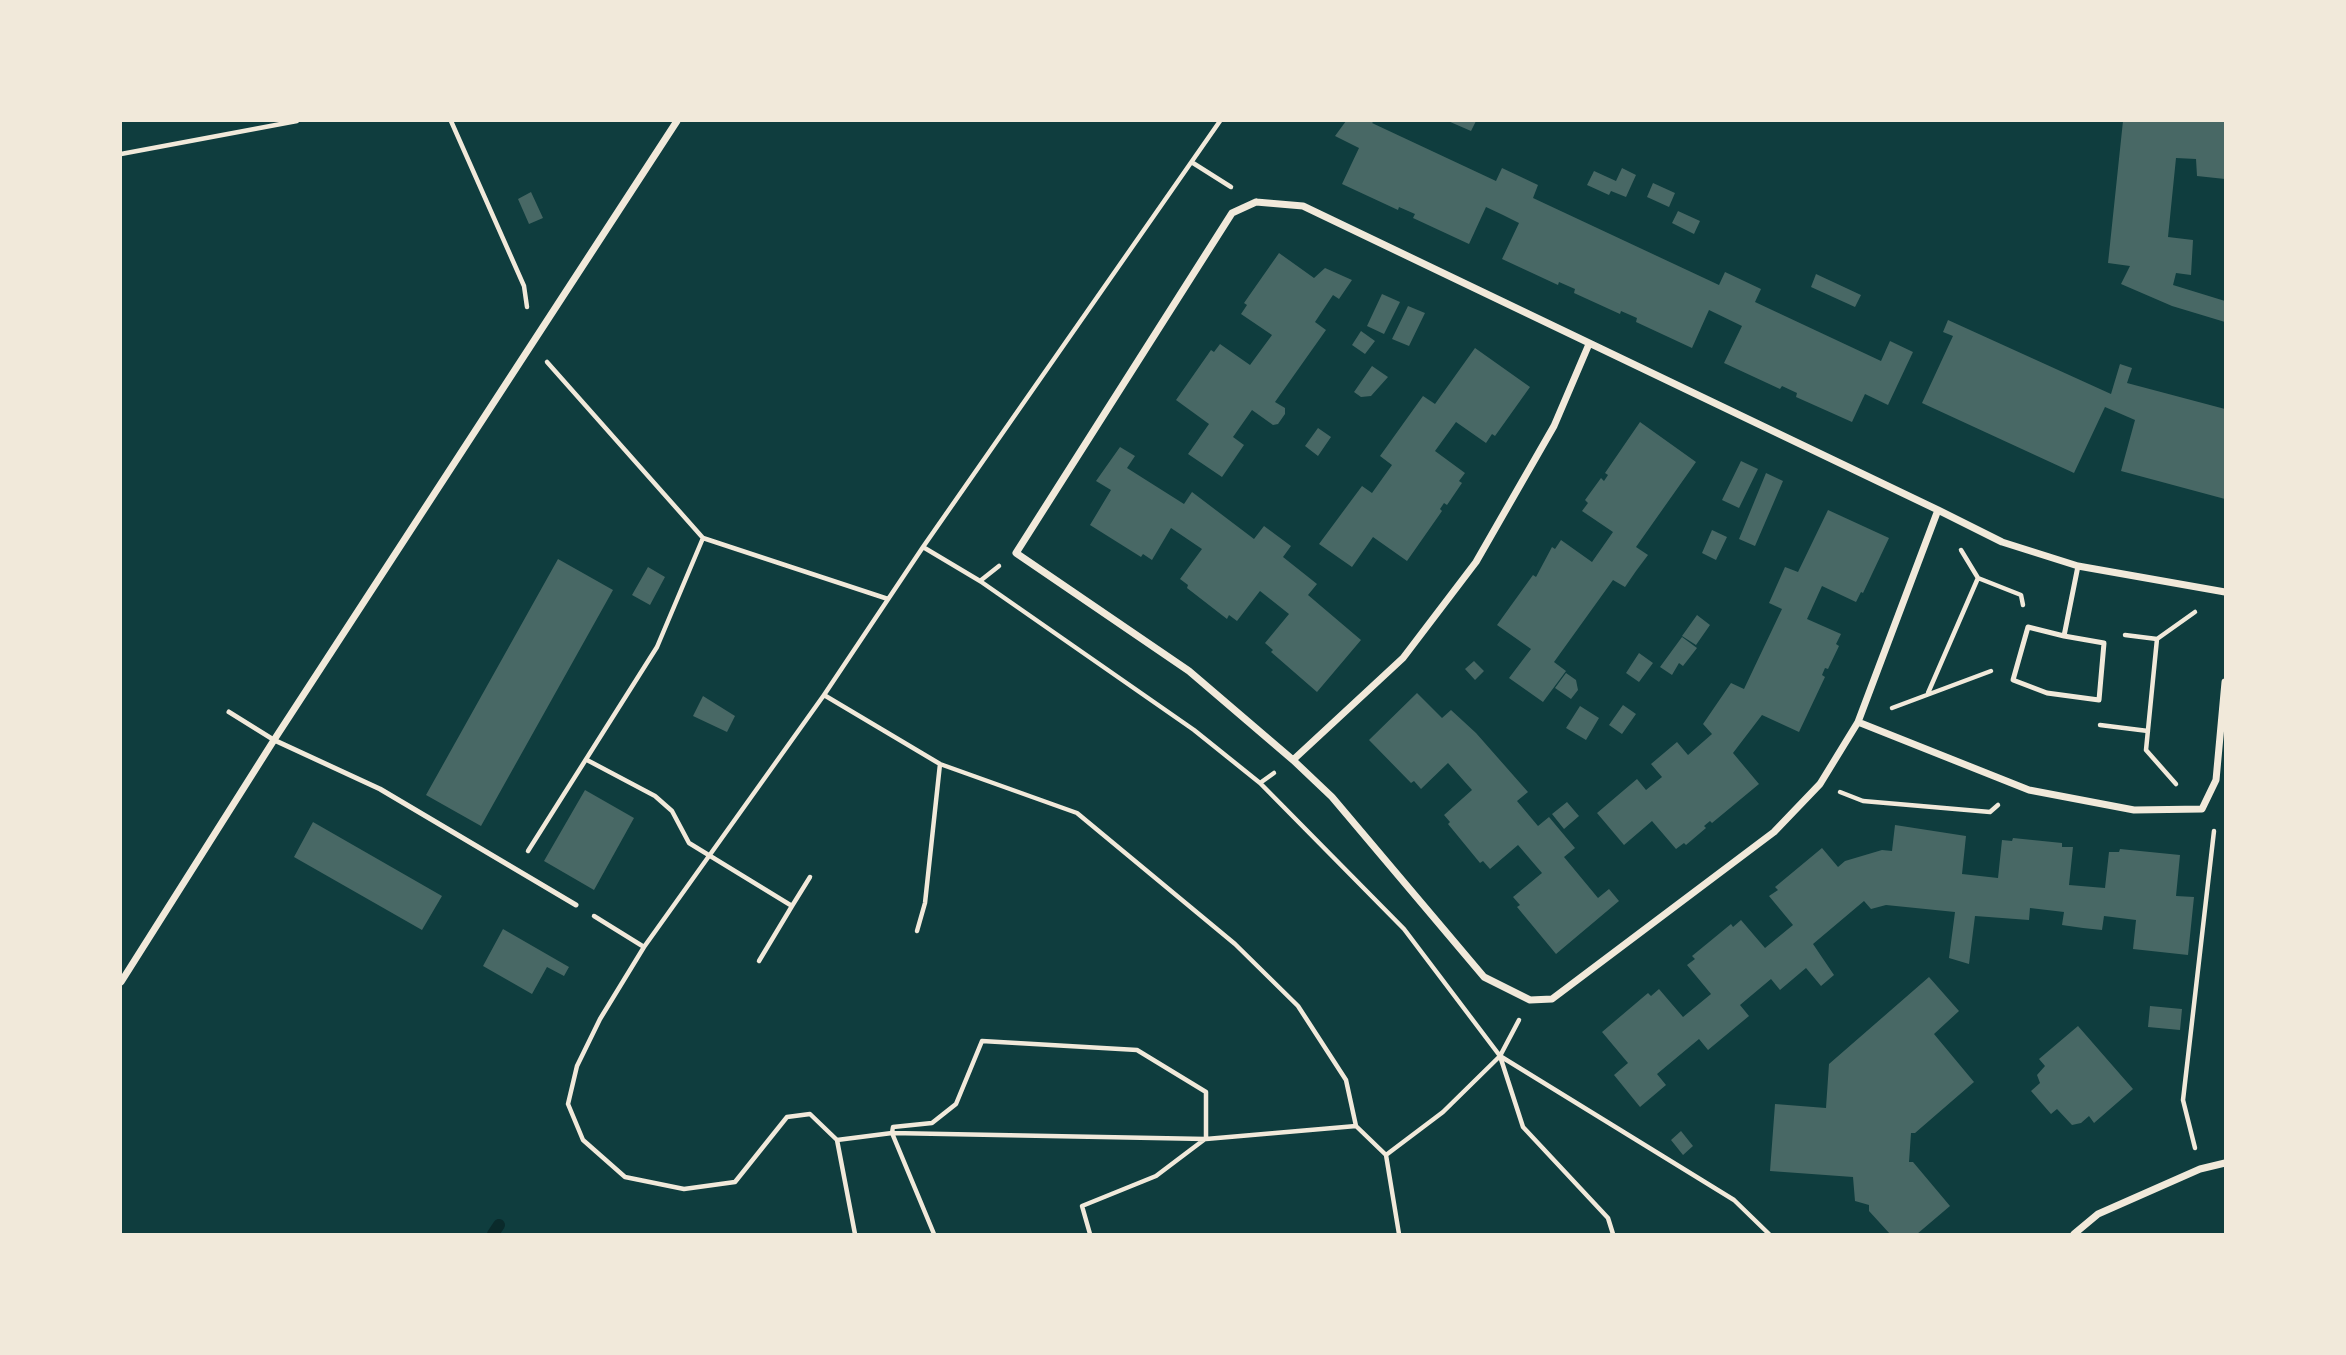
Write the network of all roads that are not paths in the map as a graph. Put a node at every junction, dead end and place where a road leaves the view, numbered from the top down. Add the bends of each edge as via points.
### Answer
1 (677, 121) edge
2 (1589, 344) junction
3 (1938, 510) junction
4 (2078, 566) junction
5 (2225, 592) edge
6 (2064, 636) junction
7 (2225, 682) edge
8 (229, 712) dead end
9 (1858, 722) junction
10 (274, 740) junction
11 (1293, 760) junction
12 (576, 905) road end
13 (121, 982) edge
14 (2225, 1163) edge
15 (2074, 1234) edge

1 - 10 street
2 - 3 street
2 - 11 street via 1554,426 1476,562 1403,658
2 - 11 street via 1303,206 1256,202 1232,213 1016,553 1189,671
3 - 4 street via 2002,542
3 - 9 street
4 - 5 street
4 - 6 lane
6 - 6 lane via 2104,643 2099,700 2047,693 2013,680 2028,627
7 - 9 street via 2216,780 2202,809 2134,810 2018,785
8 - 10 lane
9 - 11 street via 1820,785 1774,832 1552,999 1530,1000 1484,977 1332,797
10 - 12 lane via 380,789
10 - 13 street
14 - 15 street via 2200,1169 2098,1214

